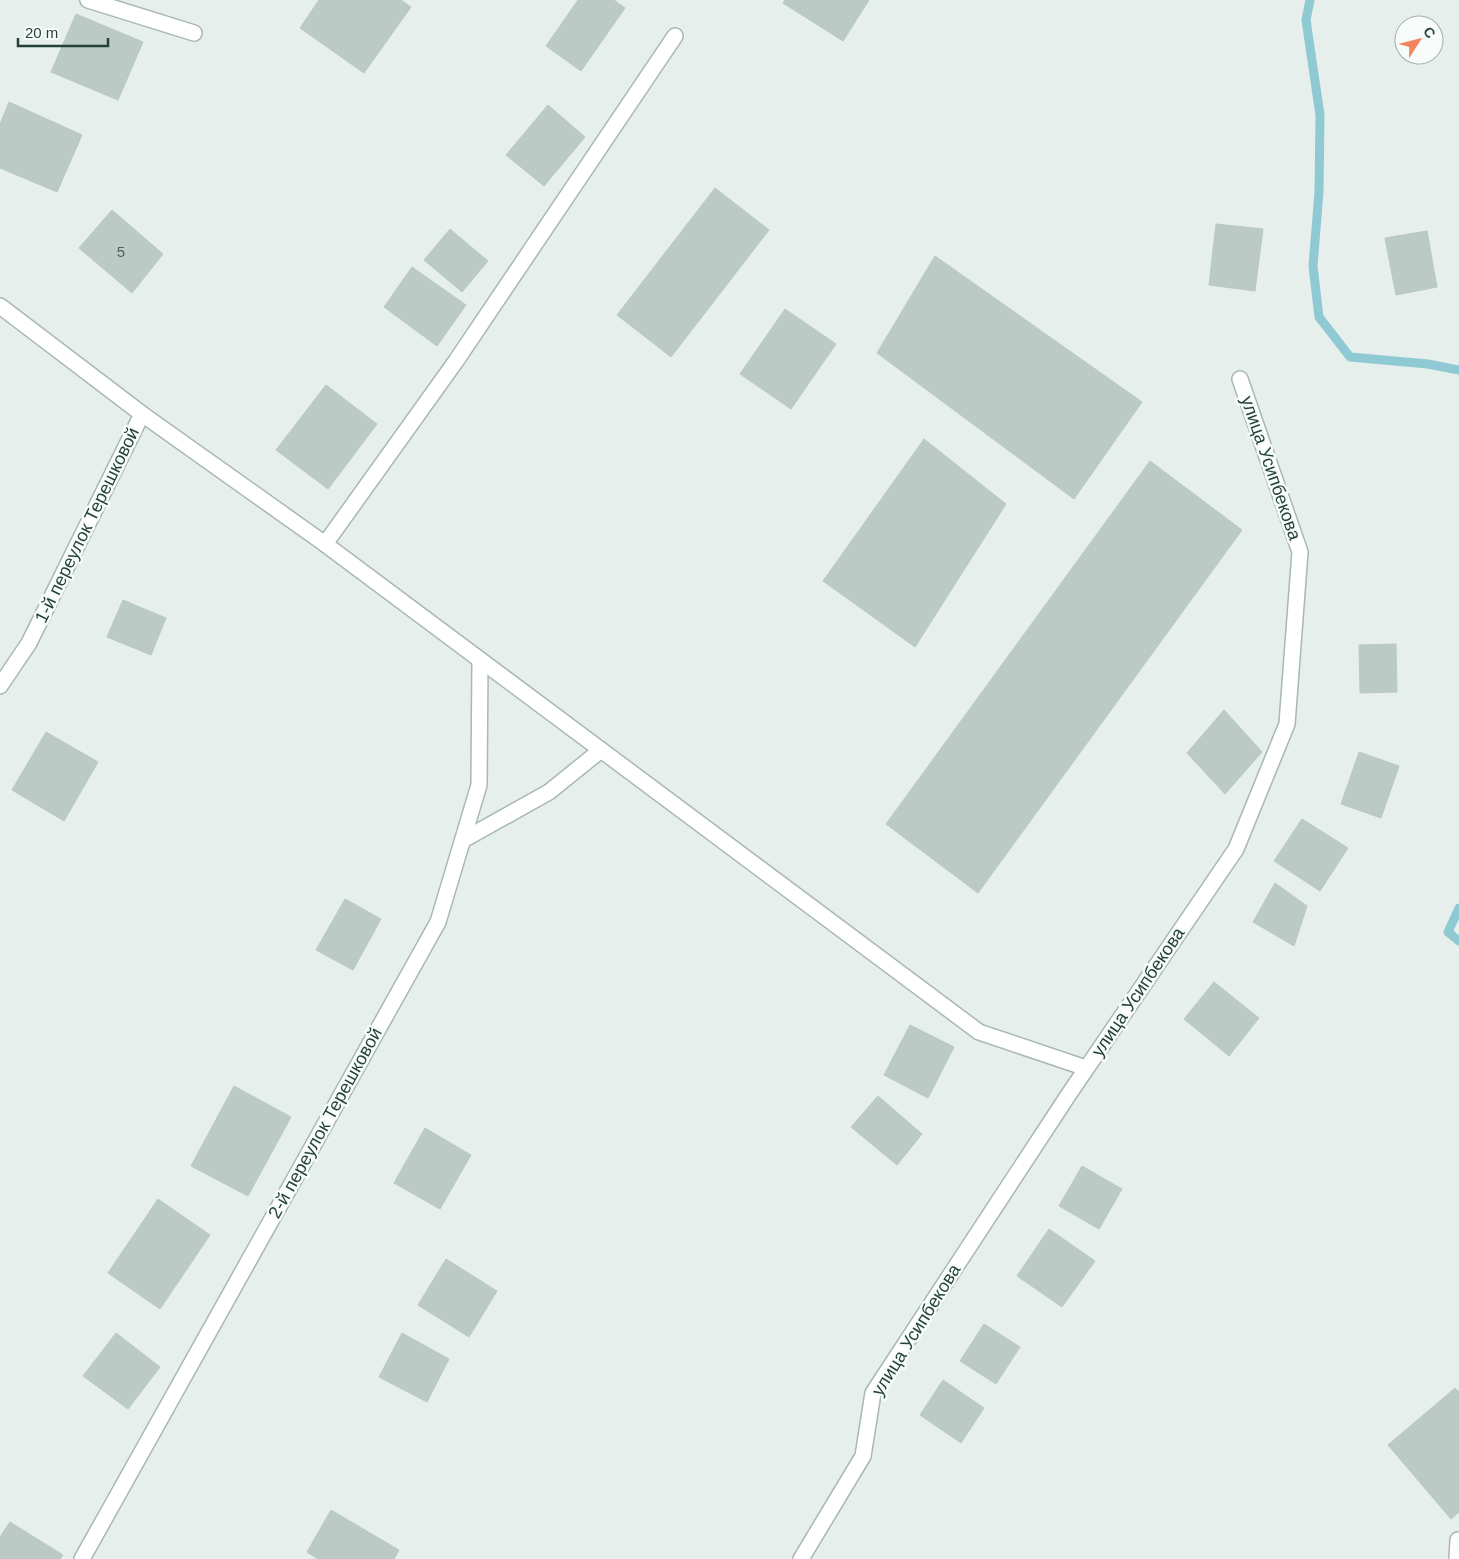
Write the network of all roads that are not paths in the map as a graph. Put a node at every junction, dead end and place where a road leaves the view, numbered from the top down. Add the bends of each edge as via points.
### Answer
1 (88, 0) edge
2 (194, 33) dead end
3 (675, 36) dead end
4 (0, 306) edge
5 (1240, 379) dead end
6 (142, 414) junction
7 (325, 544) junction
8 (480, 660) junction
9 (0, 686) edge
10 (601, 750) junction
11 (463, 840) junction
12 (1086, 1068) junction
13 (1458, 1540) edge
14 (82, 1559) edge
15 (801, 1559) edge
16 (1457, 1559) edge

1 - 2 street
3 - 7 street via 456,361
4 - 6 street, 1-й переулок Терешковой
5 - 12 street, улица Усипбекова via 1300,552 1288,724 1236,849
6 - 7 street
6 - 9 street, 1-й переулок Терешковой via 29,644
7 - 8 street
8 - 10 street
8 - 11 street, 2-й переулок Терешковой via 479,785
10 - 11 street via 549,792
10 - 12 street via 979,1032
11 - 14 street, 2-й переулок Терешковой via 438,922
12 - 15 street, улица Усипбекова via 873,1393 863,1456
13 - 16 street

